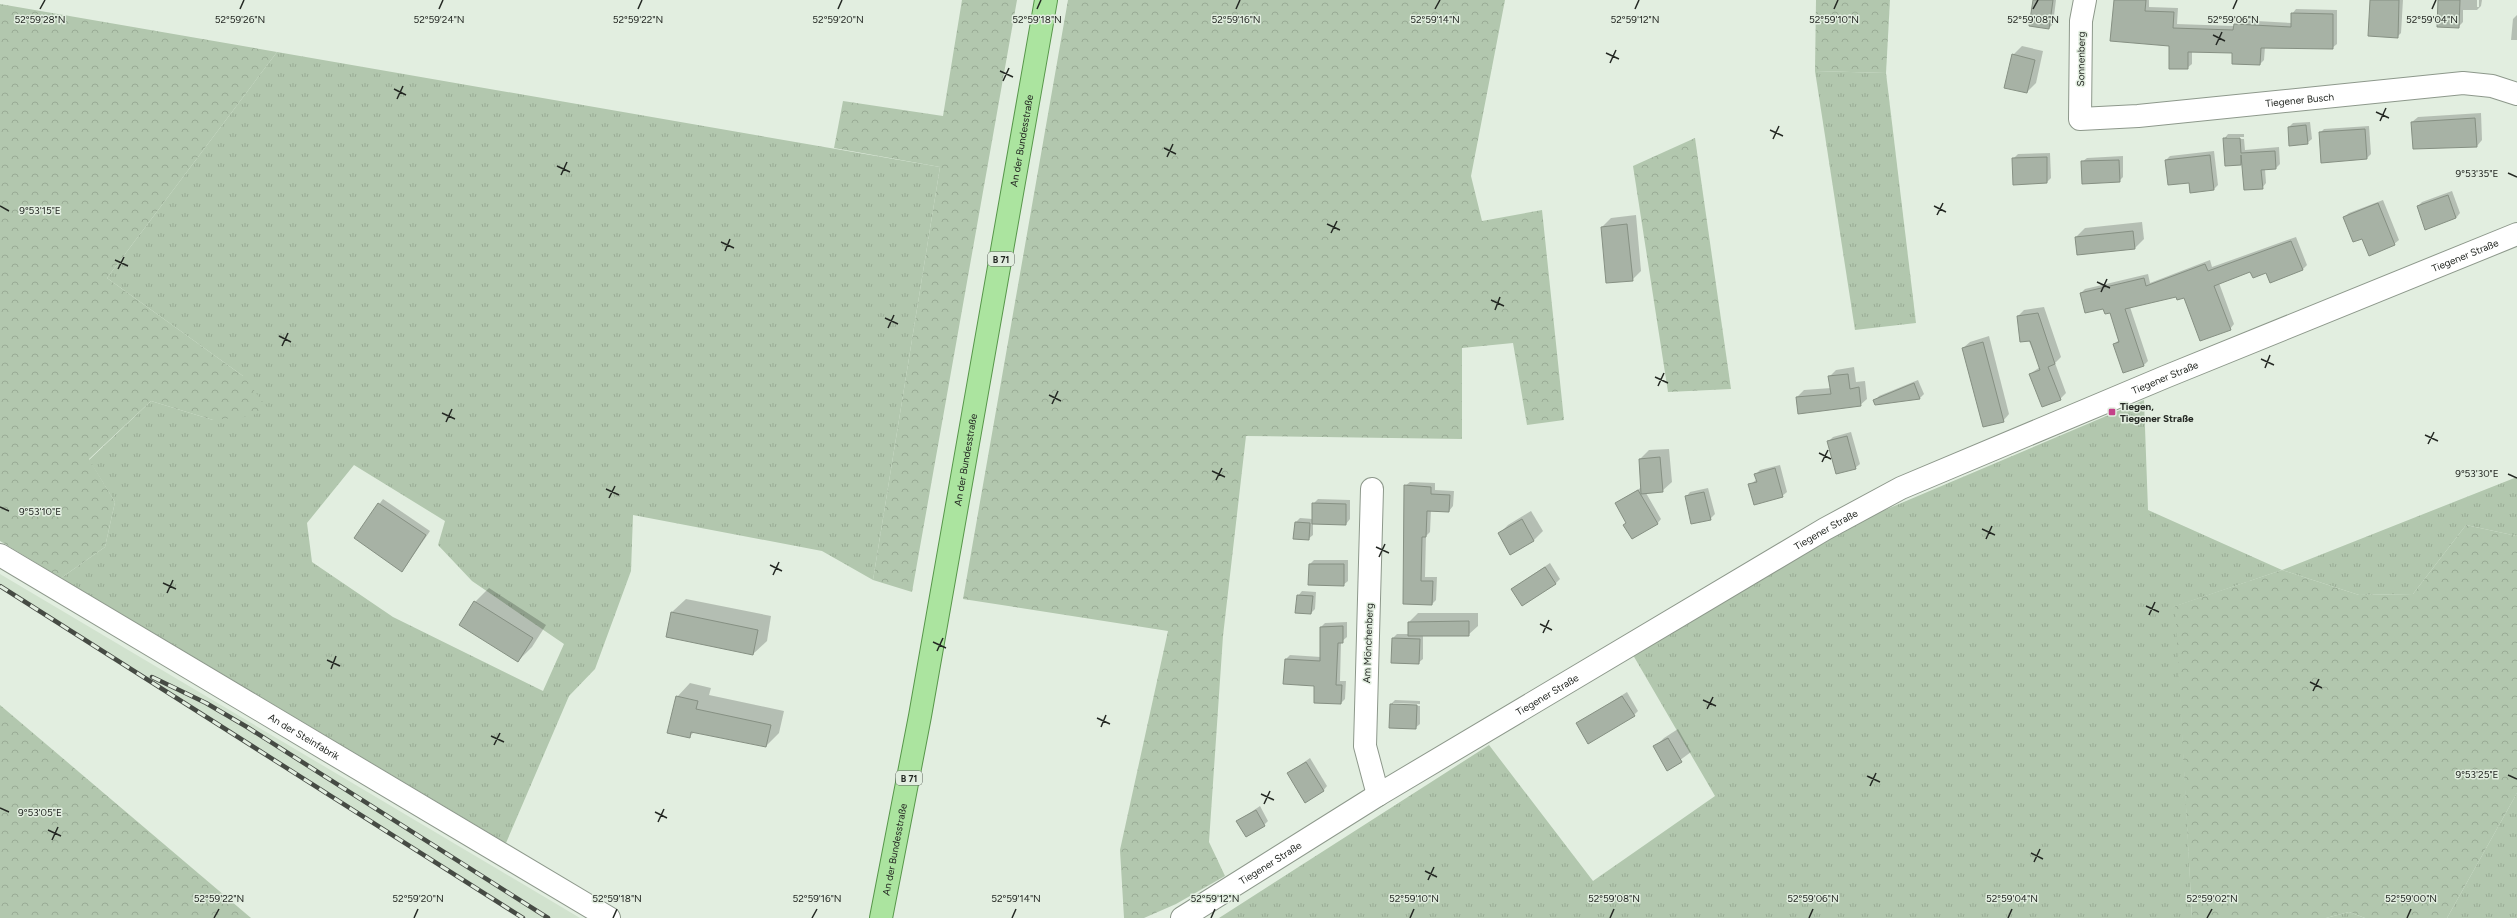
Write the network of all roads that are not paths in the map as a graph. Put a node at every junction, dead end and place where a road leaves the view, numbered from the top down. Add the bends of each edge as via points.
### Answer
1 (1046, 0) edge
2 (2085, 0) edge
3 (2517, 94) edge
4 (2080, 119) joint
5 (2517, 234) edge
6 (1372, 489) dead end
7 (0, 555) edge
8 (1378, 795) junction
9 (609, 918) edge
10 (881, 918) edge
11 (1182, 918) edge

1 - 10 main road, An der Bundesstraße / B 71 via 920,716
2 - 4 street, Sonnenberg via 2081,21
3 - 4 street, Tiegener Busch via 2492,86 2463,83 2138,116
5 - 8 street, Tiegener Straße via 1901,488 1818,533
6 - 8 street, Am Mönchenberg via 1365,746
7 - 9 street, An der Steinfabrik
8 - 11 street, Tiegener Straße

